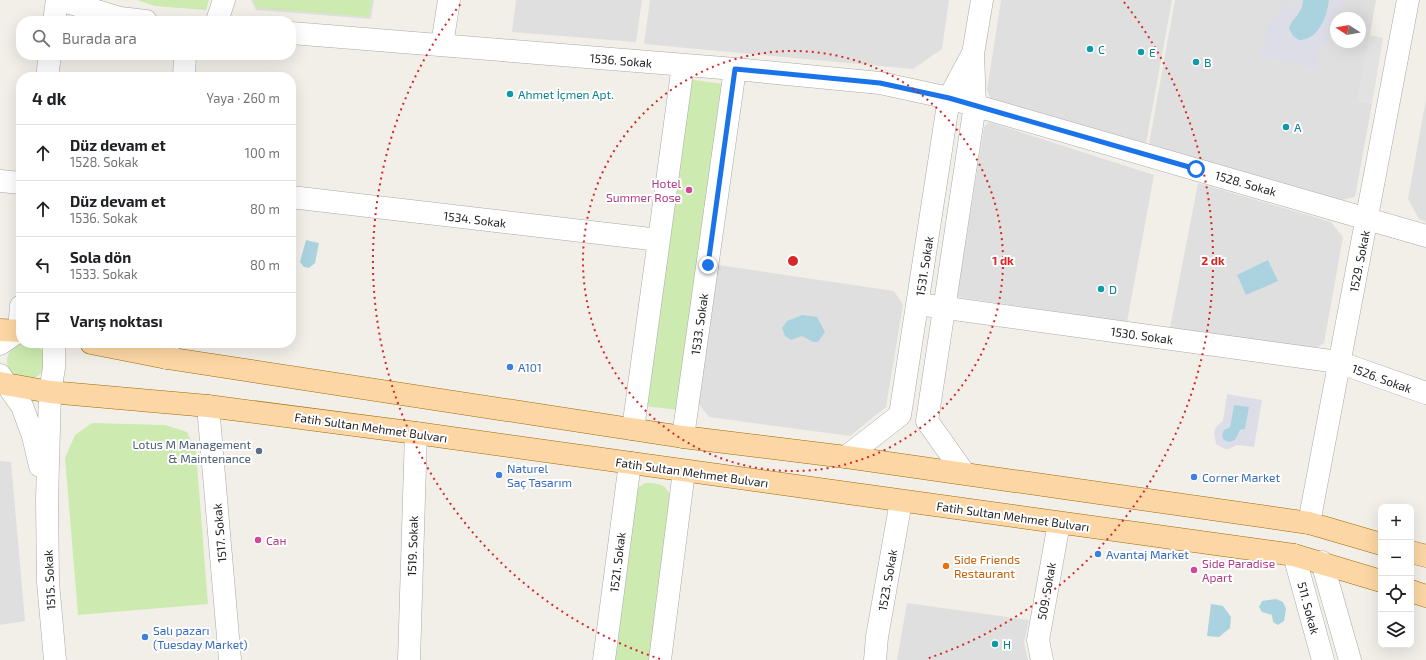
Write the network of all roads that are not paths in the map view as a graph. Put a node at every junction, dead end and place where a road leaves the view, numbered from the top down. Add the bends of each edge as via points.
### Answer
1 (57, 0) edge
2 (60, 0) edge
3 (224, 0) edge
4 (449, 0) edge
5 (982, 0) edge
6 (1408, 0) edge
7 (55, 16) edge
8 (113, 16) edge
9 (219, 16) edge
10 (296, 33) edge
11 (442, 46) junction
12 (973, 54) junction
13 (49, 60) edge
14 (185, 60) edge
15 (683, 65) junction
16 (735, 69) junction
17 (48, 72) edge
18 (184, 72) edge
19 (949, 98) junction
20 (975, 105) junction
21 (0, 181) edge
22 (16, 183) edge
23 (296, 198) edge
24 (1368, 217) junction
25 (1426, 236) edge
26 (659, 240) junction
27 (918, 304) junction
28 (945, 307) junction
29 (13, 331) edge
30 (0, 344) edge
31 (54, 348) edge
32 (145, 348) edge
33 (167, 350) edge
34 (1338, 362) junction
35 (3, 381) edge
36 (50, 392) junction
37 (1426, 393) edge
38 (208, 406) junction
39 (633, 429) junction
40 (416, 433) junction
41 (683, 437) junction
42 (846, 457) junction
43 (630, 463) junction
44 (684, 472) junction
45 (964, 473) junction
46 (47, 500) junction
47 (901, 501) junction
48 (1059, 523) junction
49 (1309, 523) junction
50 (1378, 543) edge
51 (1414, 553) edge
52 (1294, 555) junction
53 (1426, 556) edge
54 (1322, 562) junction
55 (1378, 580) edge
56 (1414, 592) edge
57 (1426, 596) edge
58 (55, 660) edge
59 (230, 660) edge
60 (409, 660) edge
61 (604, 660) edge
62 (660, 660) edge
63 (875, 660) edge
64 (1042, 660) edge
65 (1323, 660) edge
66 (1350, 660) edge

1 - 7 street
2 - 8 street
3 - 9 street
4 - 11 street
5 - 12 street, 1531. Sokak
6 - 24 street, 1529. Sokak
10 - 11 street, 1536. Sokak
11 - 15 street, 1536. Sokak
12 - 19 street, 1531. Sokak
12 - 20 street, 1531. Sokak
13 - 17 street
14 - 18 street
15 - 16 street, 1536. Sokak
15 - 26 street
16 - 19 street, 1536. Sokak via 880,83
16 - 41 street, 1533. Sokak
19 - 20 street, 1528. Sokak
19 - 27 street, 1531. Sokak
20 - 24 street, 1528. Sokak
20 - 28 street, 1531. Sokak
21 - 22 street
23 - 26 street, 1534. Sokak
24 - 25 street, 1528. Sokak
24 - 34 street, 1529. Sokak
26 - 39 street
27 - 28 street, 1530. Sokak
27 - 42 street, 1531. Sokak via 900,415
28 - 34 street, 1530. Sokak
28 - 45 street, 1531. Sokak via 927,420
29 - 30 street
31 - 36 street
32 - 33 main road
33 - 39 main road
34 - 37 street, 1526. Sokak
34 - 49 street, 1529. Sokak
35 - 36 main road, Fatih Sultan Mehmet Bulvarı
35 - 46 street via 22,406 34,436
36 - 38 main road, Fatih Sultan Mehmet Bulvarı
36 - 46 street
38 - 40 main road, Fatih Sultan Mehmet Bulvarı
38 - 59 street, 1517. Sokak
39 - 41 main road
40 - 43 main road, Fatih Sultan Mehmet Bulvarı
40 - 60 street, 1519. Sokak
41 - 42 main road
42 - 45 main road
43 - 44 main road, Fatih Sultan Mehmet Bulvarı
43 - 61 street, 1521. Sokak
44 - 47 main road, Fatih Sultan Mehmet Bulvarı
44 - 62 street
45 - 49 main road
46 - 58 street, 1515. Sokak via 48,582
47 - 48 main road, Fatih Sultan Mehmet Bulvarı
47 - 63 street, 1523. Sokak
48 - 52 main road, Fatih Sultan Mehmet Bulvarı
48 - 64 street, 509. Sokak via 1038,640
49 - 50 main road
51 - 53 main road
52 - 54 main road, Fatih Sultan Mehmet Bulvarı
52 - 65 street, 511. Sokak
54 - 55 main road, Fatih Sultan Mehmet Bulvarı
54 - 66 street, 511. Sokak
56 - 57 main road

